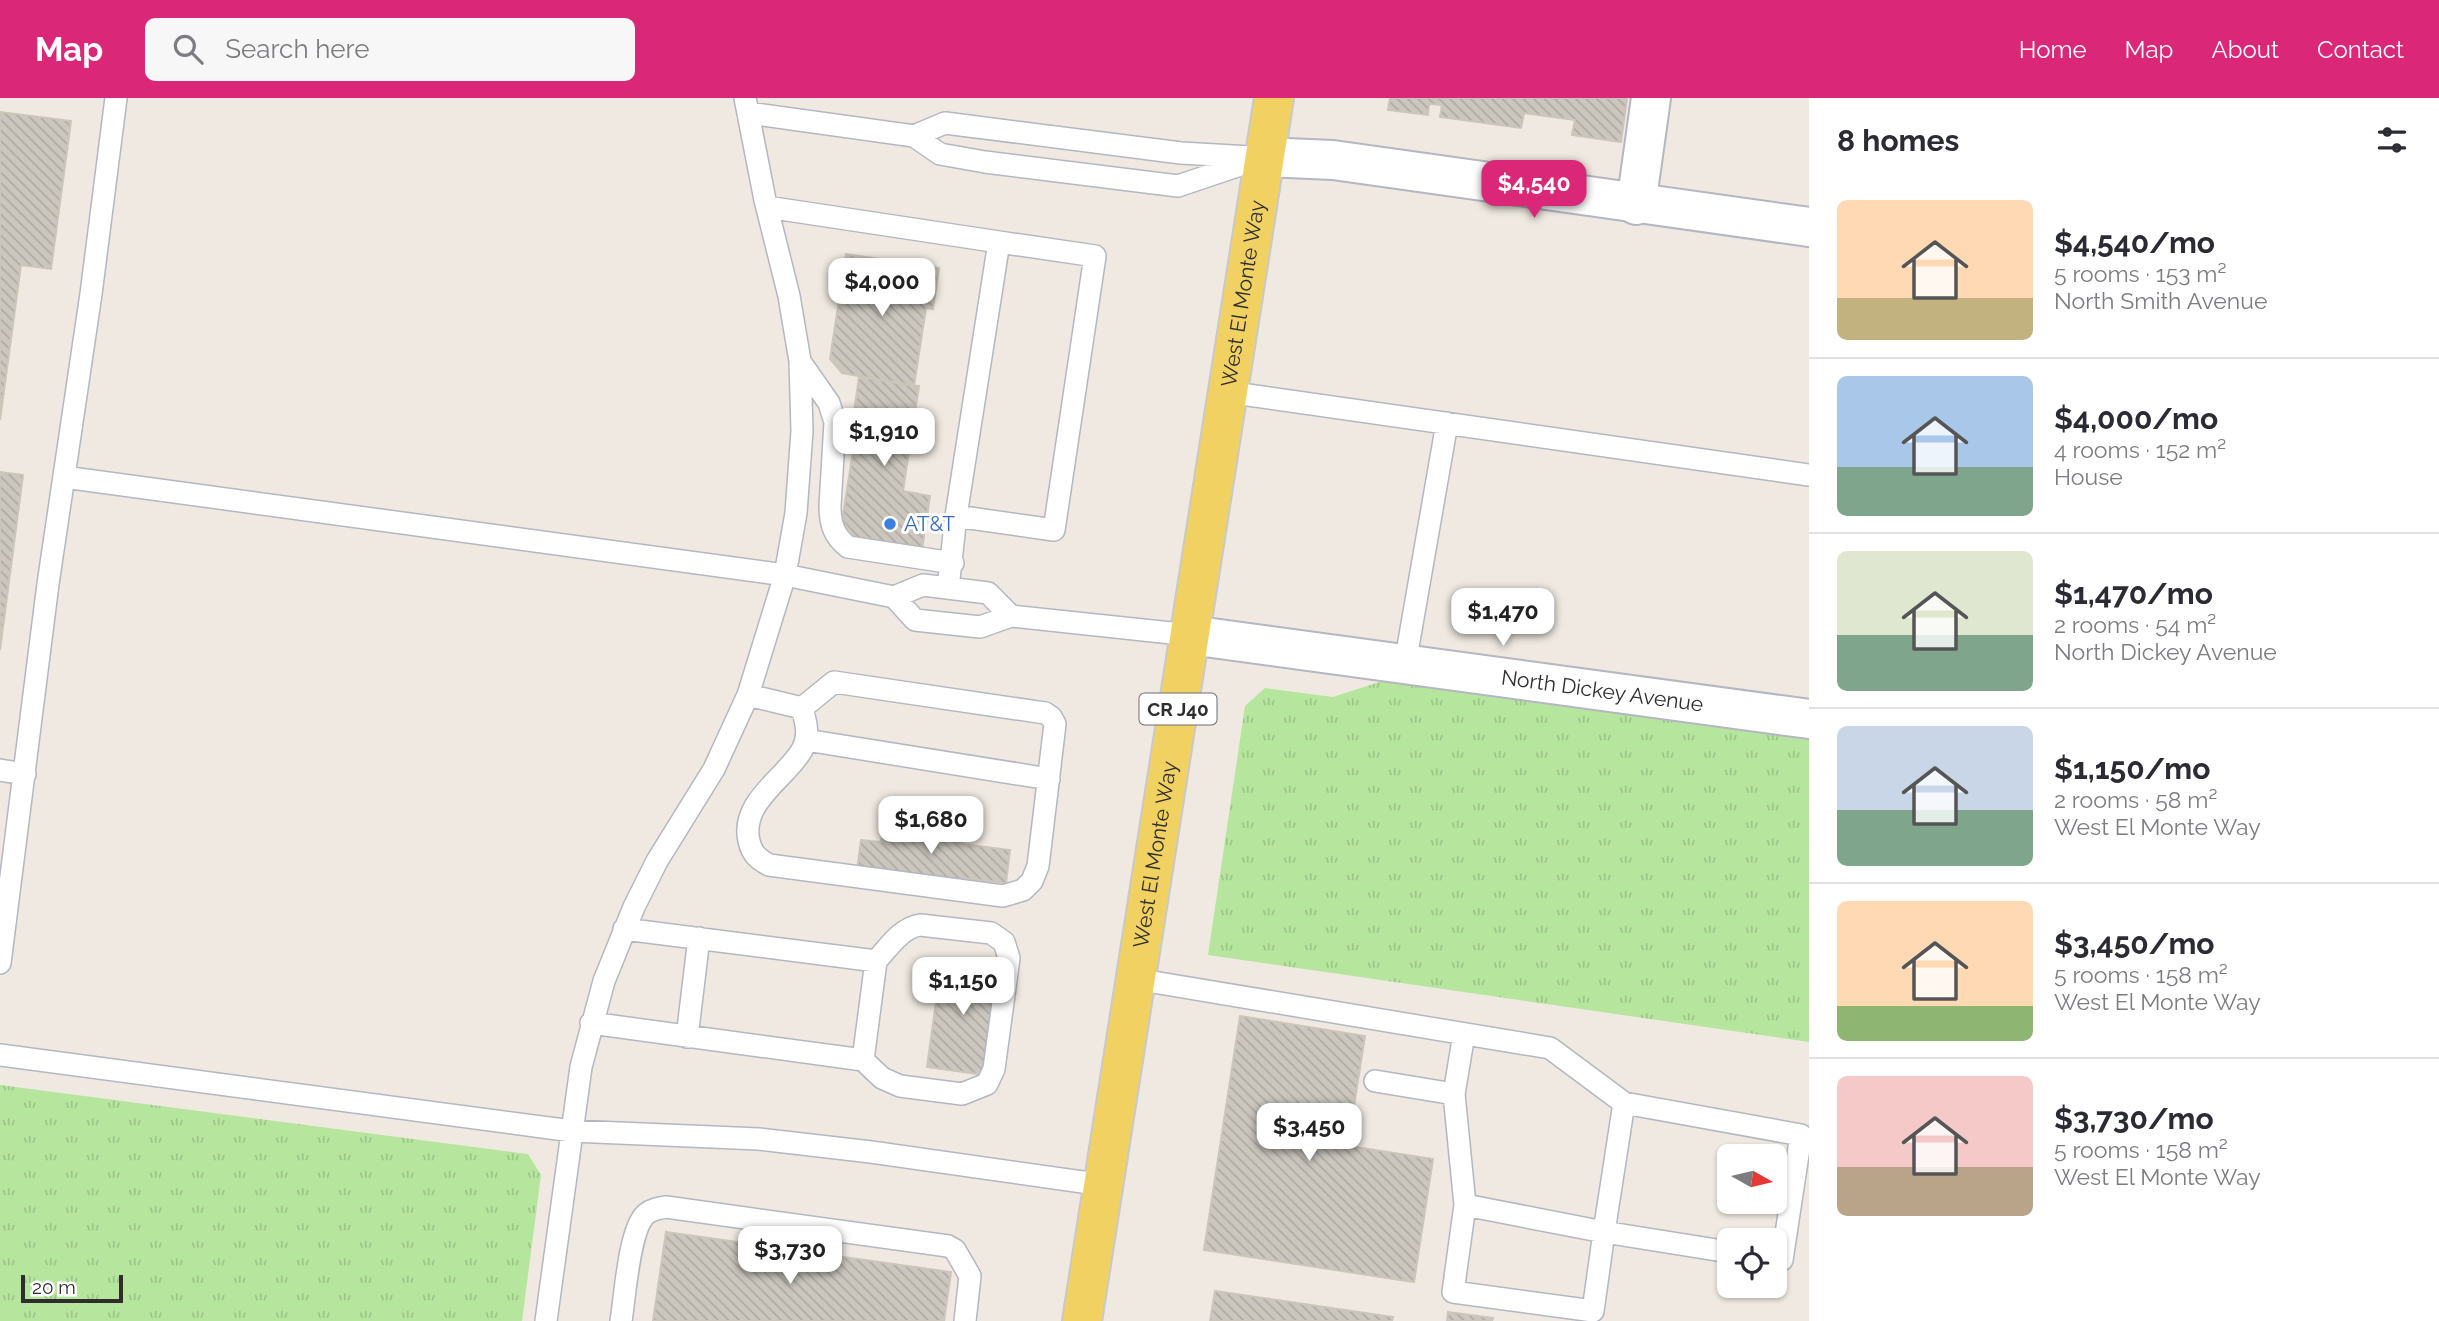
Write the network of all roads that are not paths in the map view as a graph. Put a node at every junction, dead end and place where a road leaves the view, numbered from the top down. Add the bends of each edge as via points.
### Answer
1 (116, 98) edge
2 (1274, 98) edge
3 (1651, 98) edge
4 (746, 105) edge
5 (914, 135) junction
6 (1264, 157) junction
7 (1636, 205) junction
8 (766, 207) junction
9 (1809, 227) edge
10 (999, 242) junction
11 (800, 361) junction
12 (1227, 392) junction
13 (1447, 423) junction
14 (1809, 475) edge
15 (64, 477) junction
16 (956, 516) junction
17 (953, 563) junction
18 (785, 575) junction
19 (948, 588) junction
20 (894, 597) junction
21 (1011, 616) junction
22 (1190, 635) junction
23 (1405, 664) junction
24 (748, 695) junction
25 (802, 708) junction
26 (1809, 719) edge
27 (806, 740) junction
28 (0, 770) edge
29 (26, 774) junction
30 (1049, 779) junction
31 (6, 868) edge
32 (624, 929) junction
33 (699, 938) junction
34 (876, 961) junction
35 (0, 963) edge
36 (1135, 979) junction
37 (591, 1023) junction
38 (1464, 1034) junction
39 (687, 1037) junction
40 (0, 1055) edge
41 (863, 1060) junction
42 (1375, 1081) dead end
43 (1454, 1094) junction
44 (1625, 1104) junction
45 (572, 1130) junction
46 (1104, 1185) junction
47 (1465, 1205) junction
48 (1787, 1228) edge
49 (1604, 1232) junction
50 (1717, 1250) edge
51 (546, 1321) edge
52 (621, 1321) edge
53 (965, 1321) edge
54 (1083, 1321) edge

1 - 15 lane
2 - 6 main road, West El Monte Way / CR J40
3 - 7 street
4 - 5 lane
4 - 8 lane
5 - 6 lane via 945,123 1181,153
5 - 6 lane via 940,154 1178,186
6 - 7 street via 1333,160
6 - 12 main road, West El Monte Way / CR J40
7 - 9 street
8 - 10 lane
8 - 11 lane
10 - 16 lane
10 - 16 lane via 1095,256 1054,530
11 - 17 lane via 829,403 835,422 830,519 839,540 848,547
11 - 18 lane via 800,471
12 - 13 lane
12 - 22 main road, West El Monte Way / CR J40
13 - 14 lane
13 - 23 lane
15 - 18 lane
15 - 29 lane
16 - 17 lane
17 - 19 lane
18 - 20 lane
18 - 24 lane
19 - 20 lane via 923,585
19 - 21 lane via 988,593
20 - 21 lane via 915,620 980,627
21 - 22 lane
22 - 23 street, North Dickey Avenue
22 - 36 main road, West El Monte Way / CR J40
23 - 26 street, North Dickey Avenue
24 - 25 lane
24 - 32 lane via 714,769 657,861
25 - 27 lane
25 - 30 lane via 834,681 1045,713 1055,724
27 - 30 lane
27 - 30 lane via 752,811 748,839 758,860 769,865 1013,895 1024,891 1038,866
28 - 29 lane
29 - 31 lane
31 - 35 lane
32 - 33 lane
32 - 37 lane
33 - 34 lane
33 - 39 lane
34 - 41 lane
34 - 41 lane via 902,932 920,925 992,933 1004,942 1009,958 994,1069 987,1084 962,1094 900,1086 882,1079
36 - 38 lane
36 - 46 main road, West El Monte Way / CR J40
37 - 39 lane
37 - 45 lane
38 - 43 lane
38 - 44 lane via 1550,1048
39 - 41 lane
40 - 45 lane
42 - 43 lane
43 - 47 lane
44 - 48 lane via 1801,1135
44 - 49 lane
45 - 46 lane via 759,1139
45 - 51 lane
46 - 54 main road, West El Monte Way / CR J40
47 - 49 lane
47 - 49 lane via 1453,1292 1593,1311
49 - 50 lane
52 - 53 lane via 634,1232 645,1215 666,1207 948,1246 970,1276

